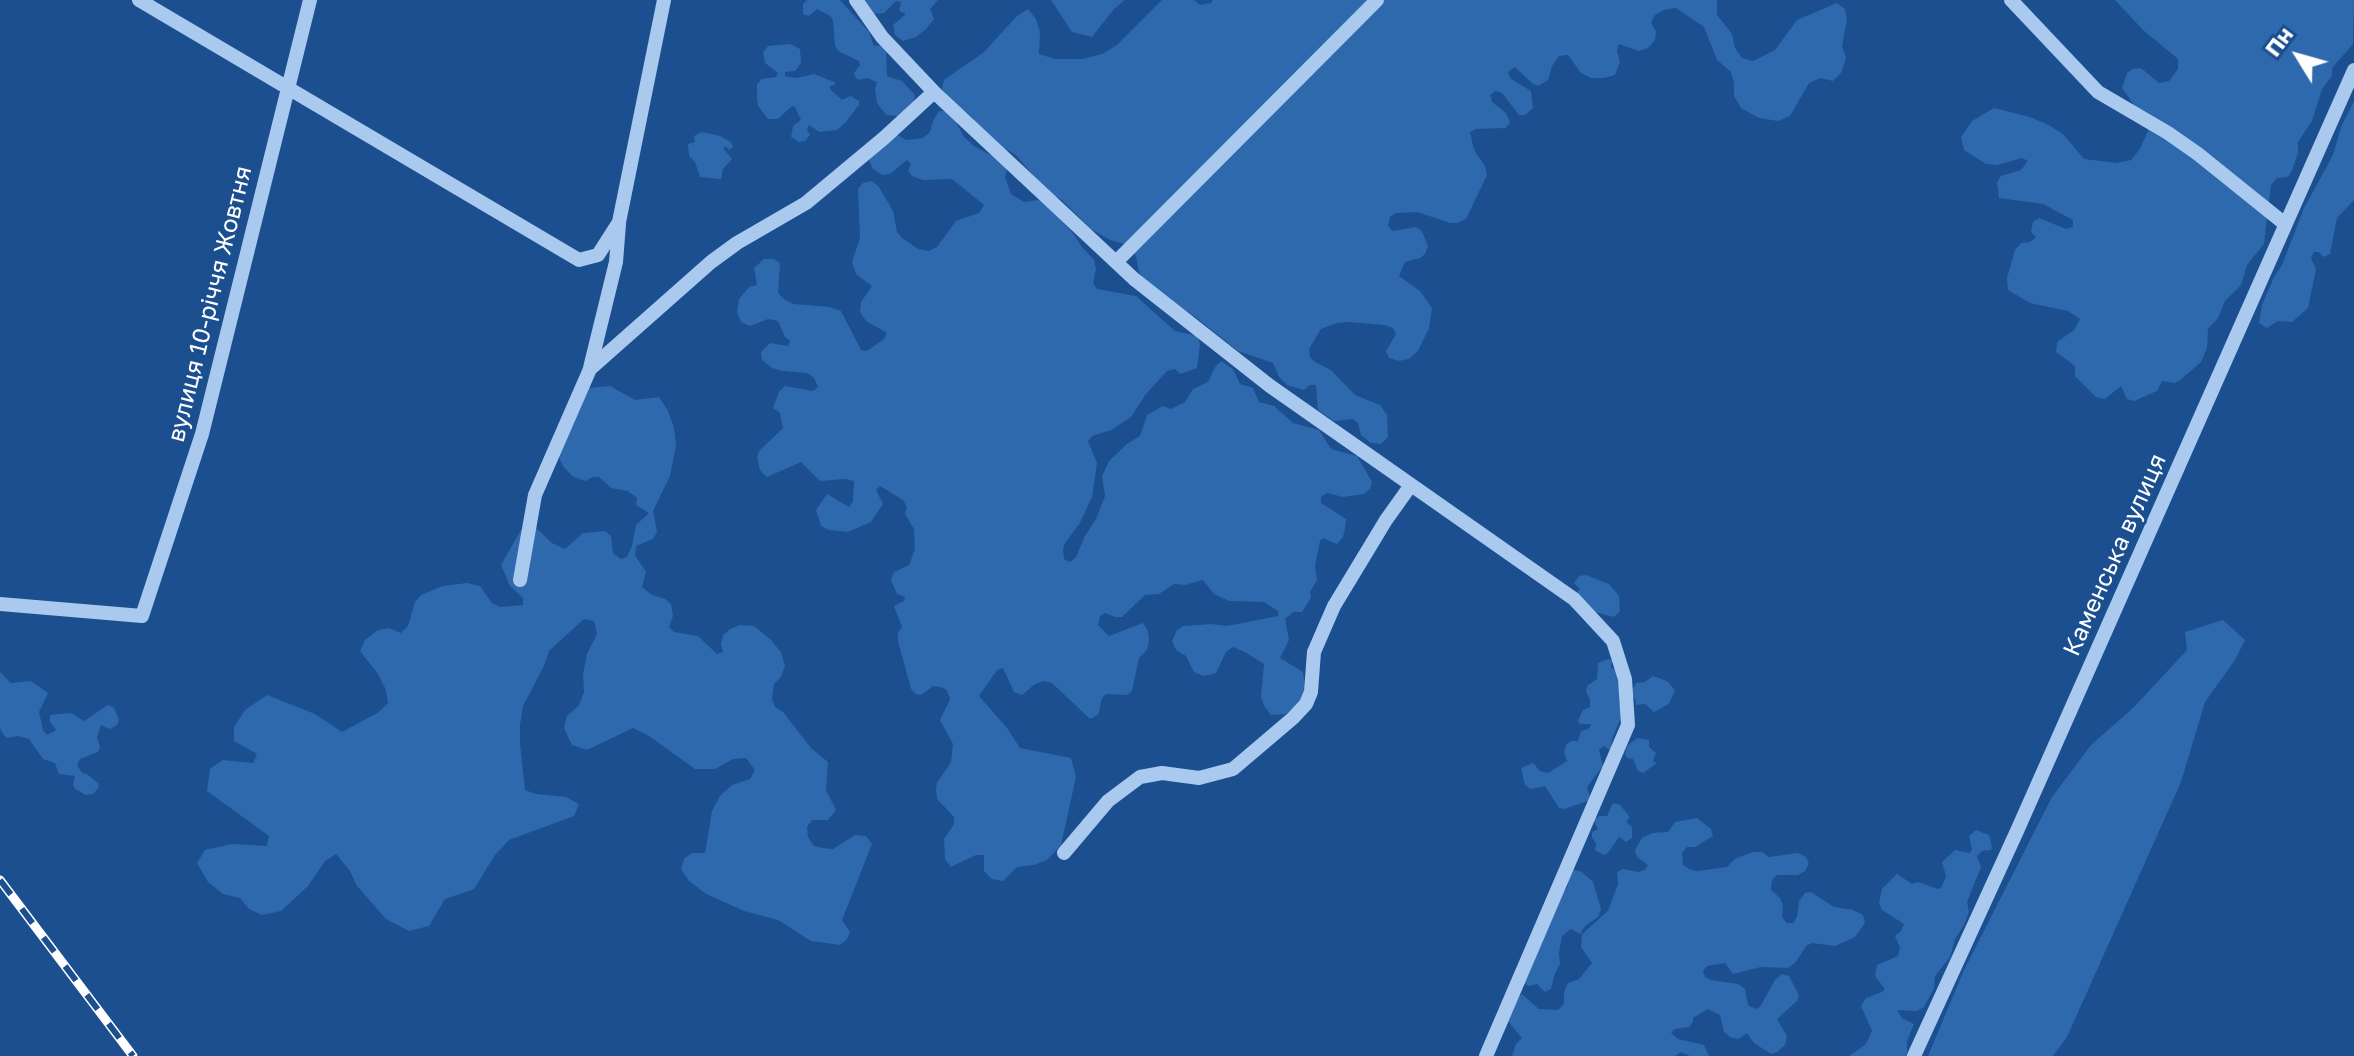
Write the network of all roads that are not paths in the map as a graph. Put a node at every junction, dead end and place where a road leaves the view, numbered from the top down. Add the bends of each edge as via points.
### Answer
1 (139, 0) edge
2 (310, 0) edge
3 (664, 0) edge
4 (856, 0) edge
5 (1377, 0) edge
6 (2011, 0) edge
7 (2354, 70) edge
8 (288, 87) junction
9 (934, 92) junction
10 (619, 222) junction
11 (2285, 224) junction
12 (1116, 262) junction
13 (590, 369) junction
14 (1411, 485) junction
15 (520, 580) dead end
16 (0, 604) edge
17 (1064, 853) dead end
18 (1486, 1056) edge
19 (1914, 1056) edge

1 - 8 street
2 - 8 street, вулиця 10-річчя Жовтня
3 - 10 street
4 - 9 street via 882,37
5 - 12 street
6 - 11 street via 2098,92 2198,154
7 - 11 street, Каменська вулиця
8 - 10 street via 579,260 598,255
8 - 16 street, вулиця 10-річчя Жовтня via 202,434 142,616
9 - 12 street
9 - 13 street via 806,203 711,262
10 - 13 street via 616,262
11 - 19 street, Каменська вулиця
12 - 14 street via 1270,386
13 - 15 street via 535,495
14 - 17 street via 1334,606 1314,652 1311,692 1293,718 1233,769 1199,778 1162,773 1140,777 1108,801
14 - 18 street via 1574,599 1613,641 1625,679 1628,725

